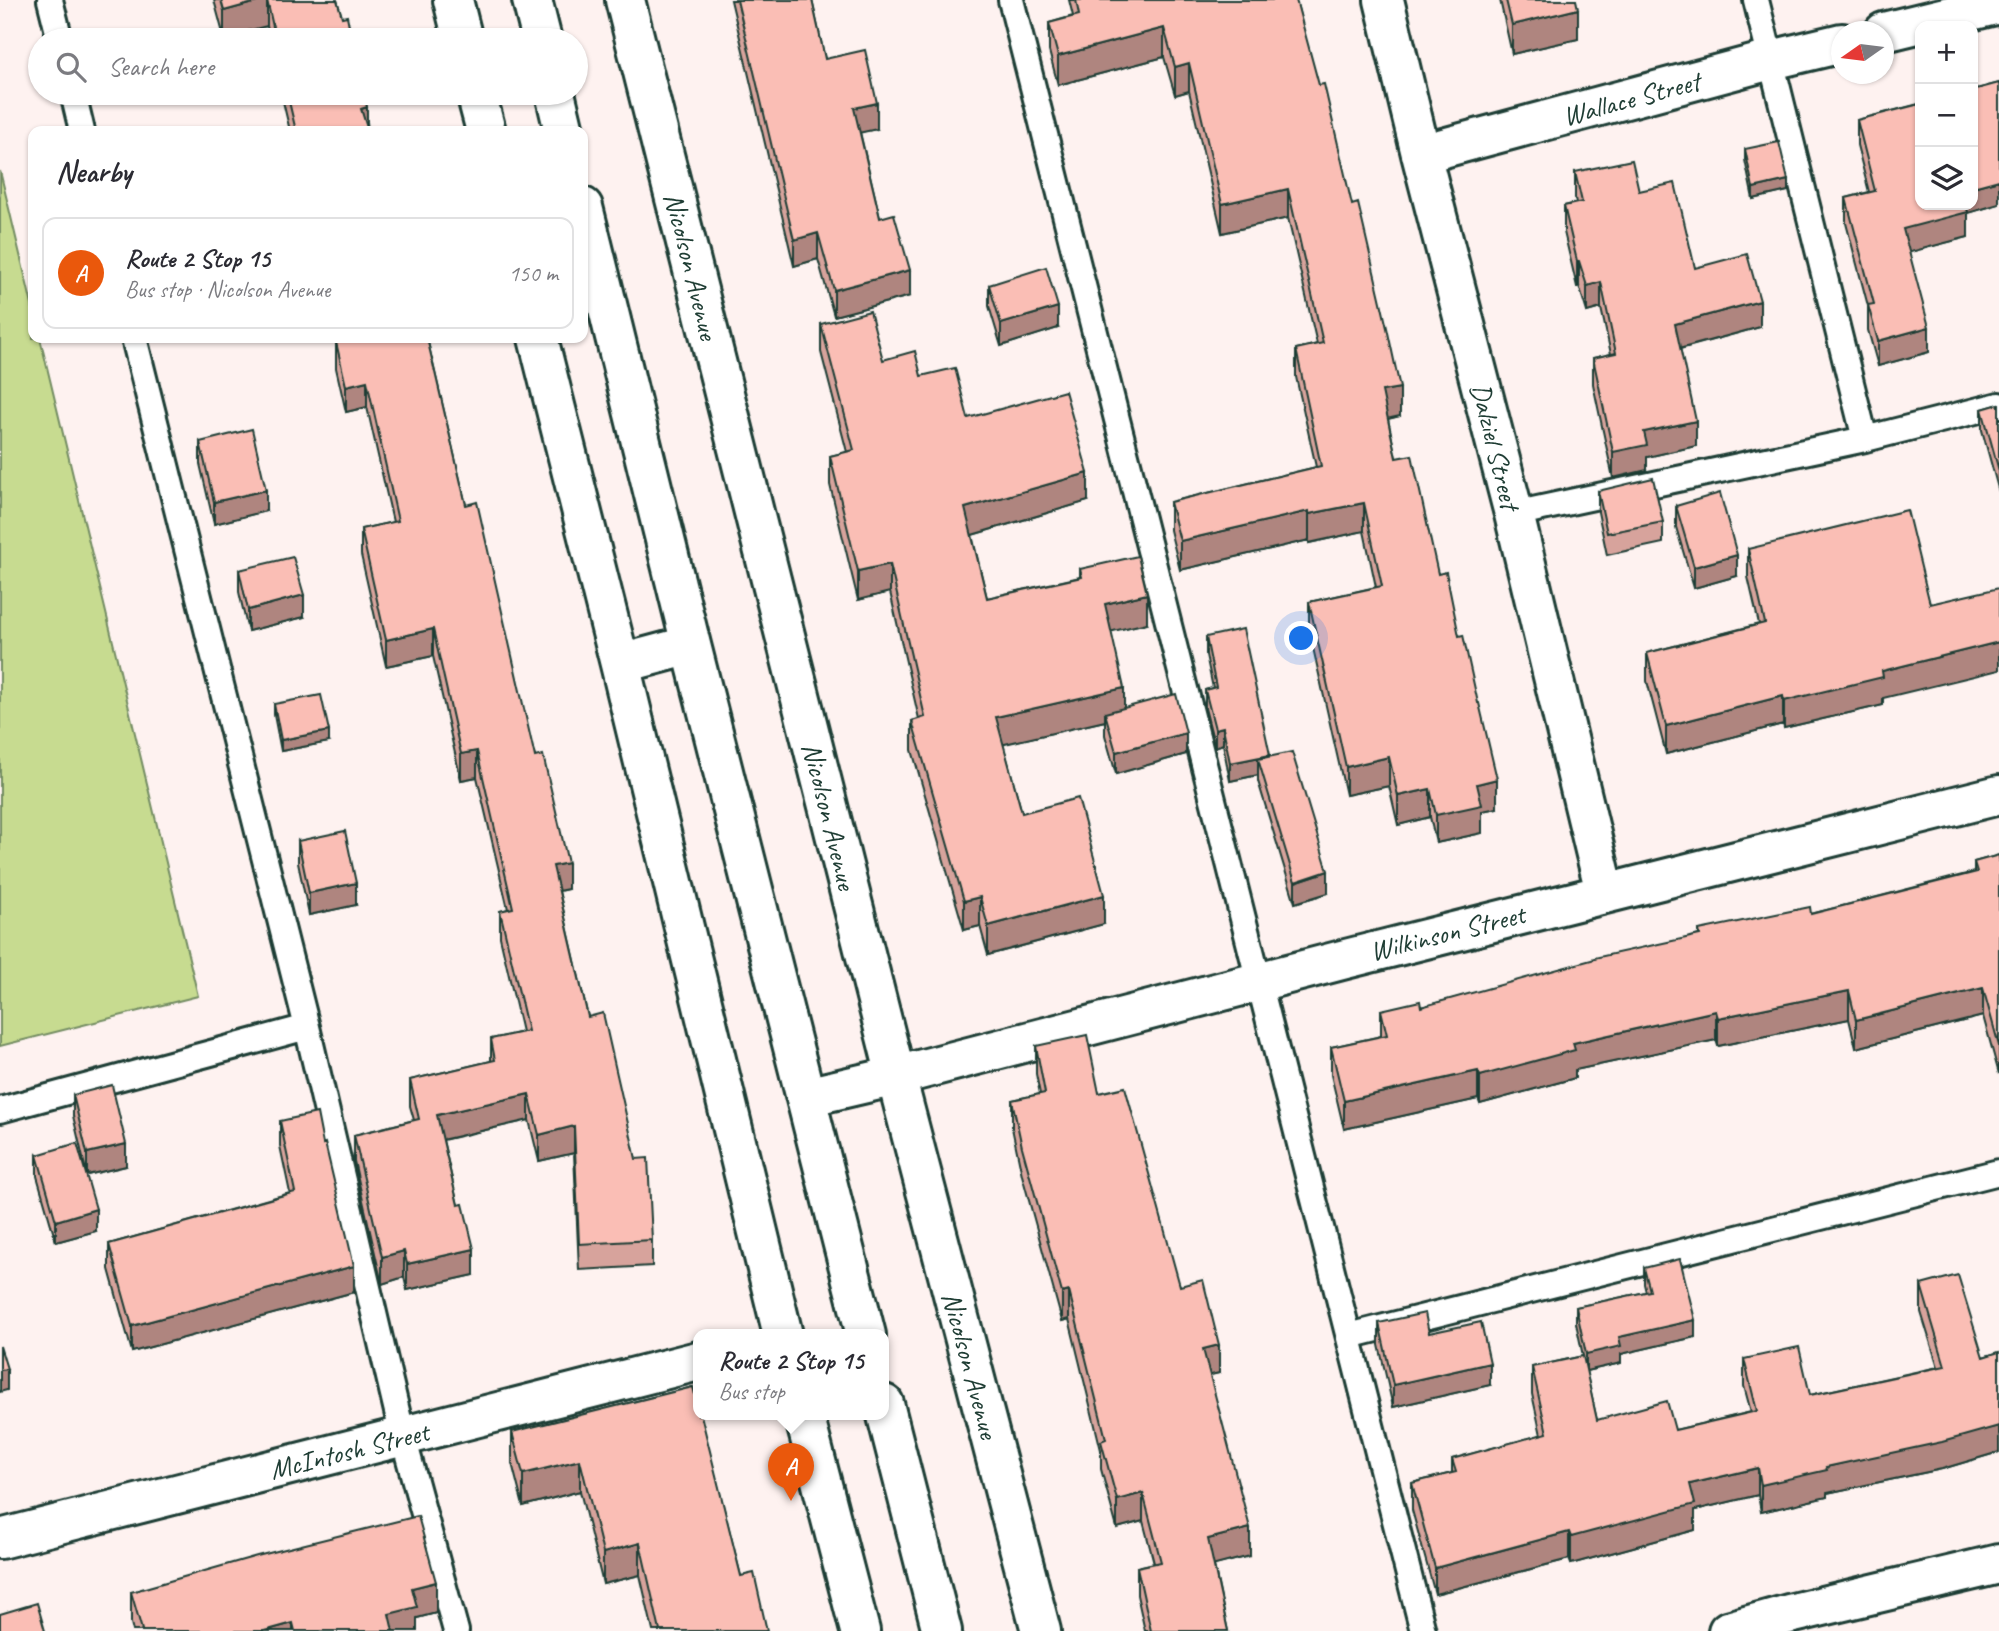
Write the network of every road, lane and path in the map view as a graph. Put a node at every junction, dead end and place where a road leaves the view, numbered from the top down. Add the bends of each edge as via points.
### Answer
1 (50, 0) edge
2 (453, 0) edge
3 (532, 0) edge
4 (625, 0) edge
5 (1011, 0) edge
6 (1384, 0) edge
7 (1756, 0) edge
8 (1999, 4) edge
9 (57, 28) edge
10 (460, 28) edge
11 (539, 28) edge
12 (1894, 30) edge
13 (1831, 46) edge
14 (1771, 60) junction
15 (76, 105) edge
16 (479, 105) edge
17 (558, 105) edge
18 (81, 126) edge
19 (485, 126) edge
20 (563, 126) edge
21 (1421, 154) junction
22 (588, 227) edge
23 (135, 343) edge
24 (539, 343) edge
25 (1999, 405) edge
26 (1866, 439) junction
27 (1514, 514) junction
28 (691, 645) junction
29 (620, 664) junction
30 (1999, 795) edge
31 (1605, 892) junction
32 (1258, 980) junction
33 (307, 1027) junction
34 (896, 1076) junction
35 (806, 1097) junction
36 (0, 1110) edge
37 (1999, 1172) edge
38 (782, 1329) edge
39 (864, 1329) edge
40 (1349, 1336) junction
41 (693, 1362) edge
42 (805, 1420) edge
43 (888, 1420) edge
44 (403, 1437) junction
45 (0, 1539) edge
46 (1999, 1564) edge
47 (1791, 1622) edge
48 (456, 1631) edge
49 (860, 1631) edge
50 (942, 1631) edge
51 (1041, 1631) edge
52 (1423, 1631) edge
53 (1728, 1631) edge

1 - 9 lane
2 - 10 street
3 - 11 street
4 - 34 street, Nicolson Avenue
5 - 32 lane
6 - 21 street, Dalziel Street
7 - 14 lane
8 - 12 street
13 - 14 street, Wallace Street
14 - 21 street, Wallace Street
14 - 26 lane
15 - 18 lane
16 - 19 street
17 - 20 street
21 - 27 street, Dalziel Street
22 - 28 street
23 - 33 lane
24 - 29 street
25 - 26 lane
26 - 27 lane
27 - 31 street, Dalziel Street
28 - 29 street
28 - 35 street
29 - 38 street
30 - 31 street, Wilkinson Street
31 - 32 street, Wilkinson Street
32 - 34 street, Wilkinson Street
32 - 40 lane
33 - 36 lane
33 - 44 lane
34 - 35 street, Wilkinson Street
34 - 51 street, Nicolson Avenue
35 - 39 street
37 - 40 lane
40 - 52 lane
41 - 44 street, McIntosh Street
42 - 49 street
43 - 50 street
44 - 45 street, McIntosh Street
44 - 48 lane
46 - 47 street
47 - 53 street

